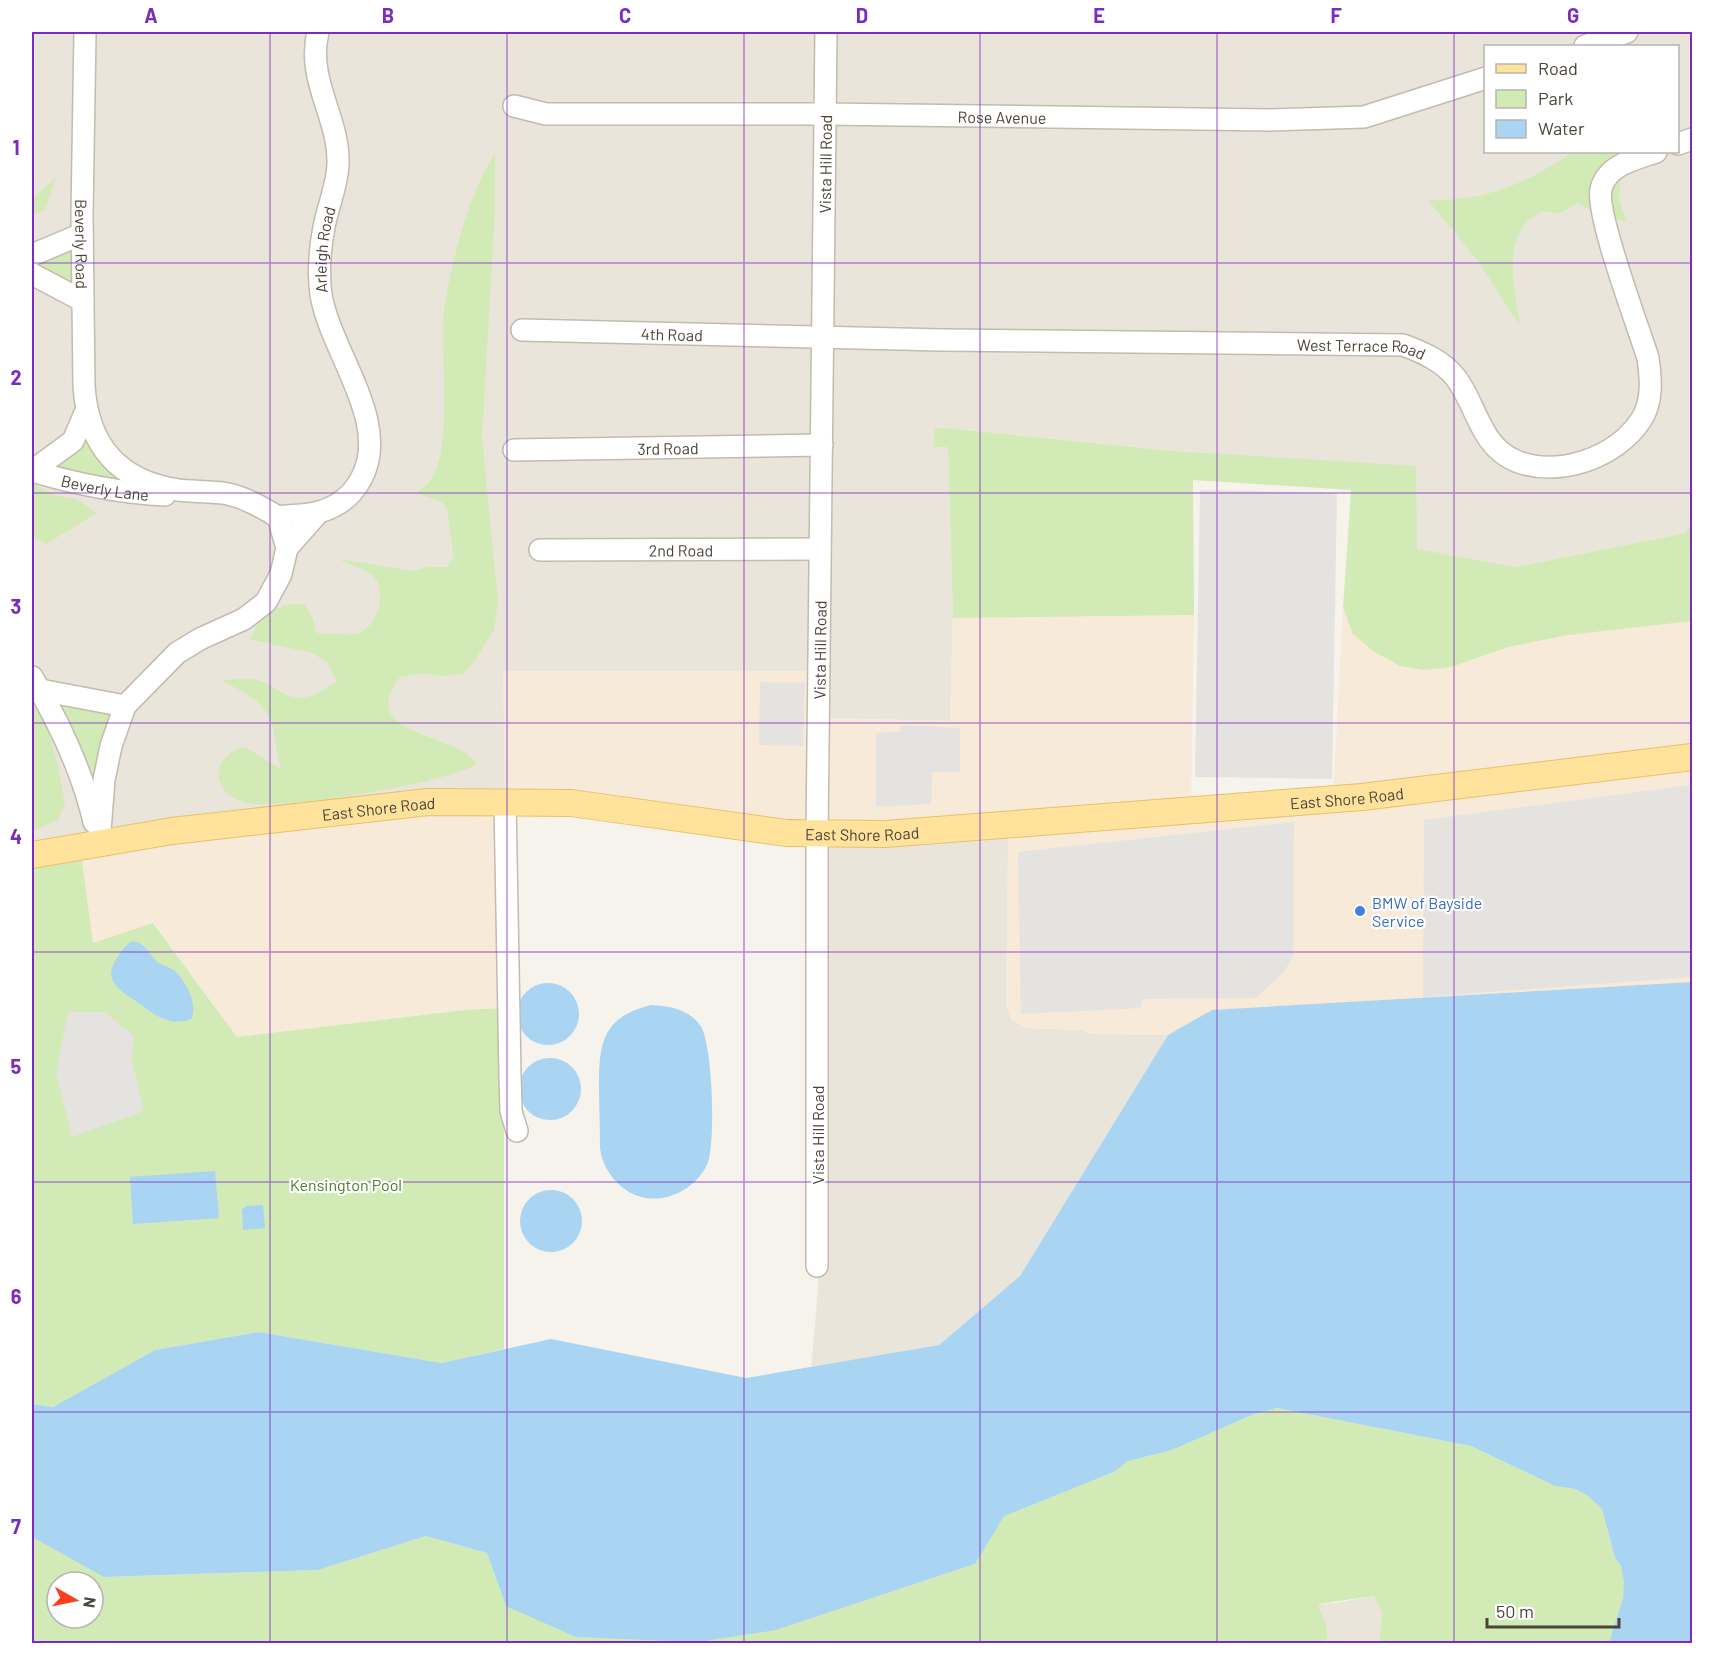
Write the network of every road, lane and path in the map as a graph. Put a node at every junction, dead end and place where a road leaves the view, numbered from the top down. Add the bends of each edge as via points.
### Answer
1 (85, 32) edge
2 (318, 32) edge
3 (826, 32) edge
4 (1627, 32) edge
5 (1588, 45) edge
6 (1484, 78) edge
7 (514, 106) dead end
8 (825, 114) junction
9 (1653, 153) edge
10 (82, 234) junction
11 (32, 255) edge
12 (32, 274) edge
13 (83, 301) junction
14 (522, 330) dead end
15 (823, 337) junction
16 (86, 411) junction
17 (822, 445) junction
18 (514, 450) dead end
19 (105, 452) joint
20 (32, 471) edge
21 (216, 493) junction
22 (319, 512) junction
23 (280, 522) junction
24 (287, 548) junction
25 (820, 549) junction
26 (540, 550) dead end
27 (36, 683) edge
28 (125, 706) junction
29 (1692, 757) edge
30 (505, 801) junction
31 (817, 835) junction
32 (99, 843) junction
33 (32, 855) edge
34 (517, 1131) dead end
35 (817, 1266) dead end

1 - 10 street, Beverly Road
2 - 22 street, Arleigh Road via 315,71 338,164 324,226 319,271 321,294 328,325 364,409 371,449 369,465 354,492
3 - 8 street, Vista Hill Road
4 - 5 street
6 - 8 street, Rose Avenue via 1364,117 1270,120
7 - 8 street, Rose Avenue via 546,114
8 - 15 street, Vista Hill Road
9 - 15 street, West Terrace Road via 1622,163 1601,189 1601,215 1648,358 1652,382 1649,402 1642,420 1617,445 1565,467 1547,468 1515,460 1493,444 1455,376 1430,355 1403,345
10 - 11 street
10 - 13 street, Beverly Road
12 - 13 street
13 - 16 street, Beverly Road
14 - 15 street, 4th Road
15 - 17 street, Vista Hill Road
16 - 19 street, Beverly Road
16 - 20 street, Beverly Lane via 73,441
17 - 18 street, 3rd Road
17 - 25 street, Vista Hill Road
19 - 21 street, Beverly Lane via 135,478 176,489
20 - 21 street, Beverly Lane via 127,493
21 - 23 street, Beverly Lane via 262,507
22 - 23 street, Arleigh Road
22 - 24 street, Arleigh Road
23 - 24 street
24 - 28 street, Arleigh Road via 281,574 266,602 244,619 177,653
25 - 26 street, 2nd Road
25 - 31 street, Vista Hill Road
27 - 28 street
27 - 32 street via 75,761
28 - 32 street, Arleigh Road via 104,780
29 - 31 main road, East Shore Road via 1342,799 885,834
30 - 31 main road, East Shore Road via 571,803
30 - 32 main road, East Shore Road via 413,803
30 - 34 street via 511,1111
31 - 35 street, Vista Hill Road
32 - 33 main road, East Shore Road

